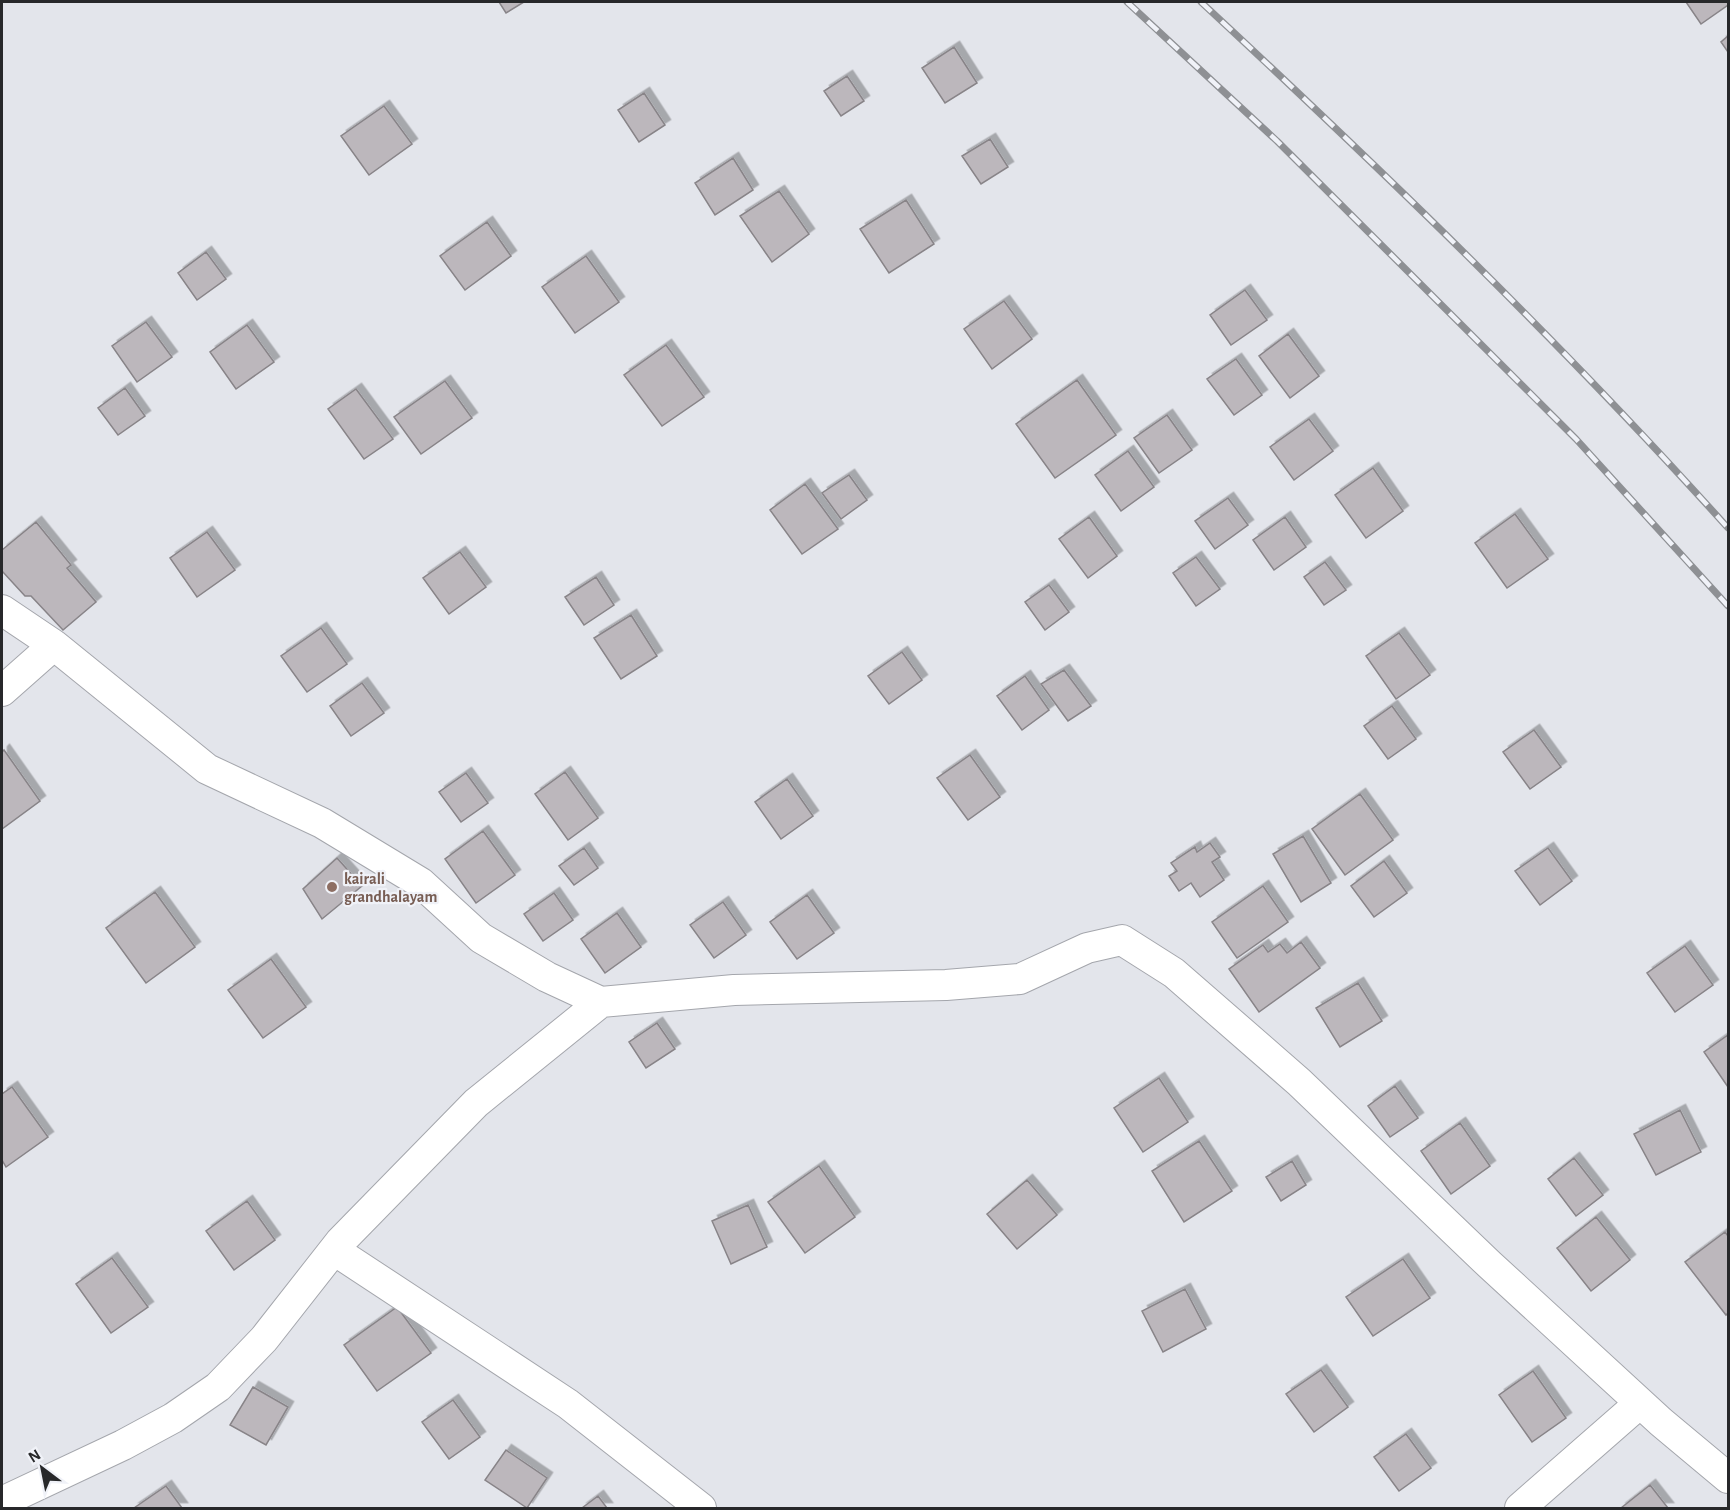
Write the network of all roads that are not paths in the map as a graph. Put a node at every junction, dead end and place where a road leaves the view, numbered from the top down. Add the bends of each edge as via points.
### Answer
1 (2, 610) edge
2 (54, 645) junction
3 (2, 691) edge
4 (601, 1002) junction
5 (334, 1250) junction
6 (1640, 1403) junction
7 (1728, 1478) edge
8 (2, 1502) edge
9 (700, 1509) edge
10 (1520, 1509) edge

1 - 2 street
2 - 3 street
2 - 4 street via 207,769 322,823 421,883 481,938 547,977
4 - 5 street via 476,1103
4 - 6 street via 734,990 946,985 1020,979 1087,948 1122,940 1174,973 1299,1082 1411,1192
5 - 8 street via 264,1339 218,1387 173,1418 123,1445
5 - 9 street via 568,1404
6 - 7 street
6 - 10 street

